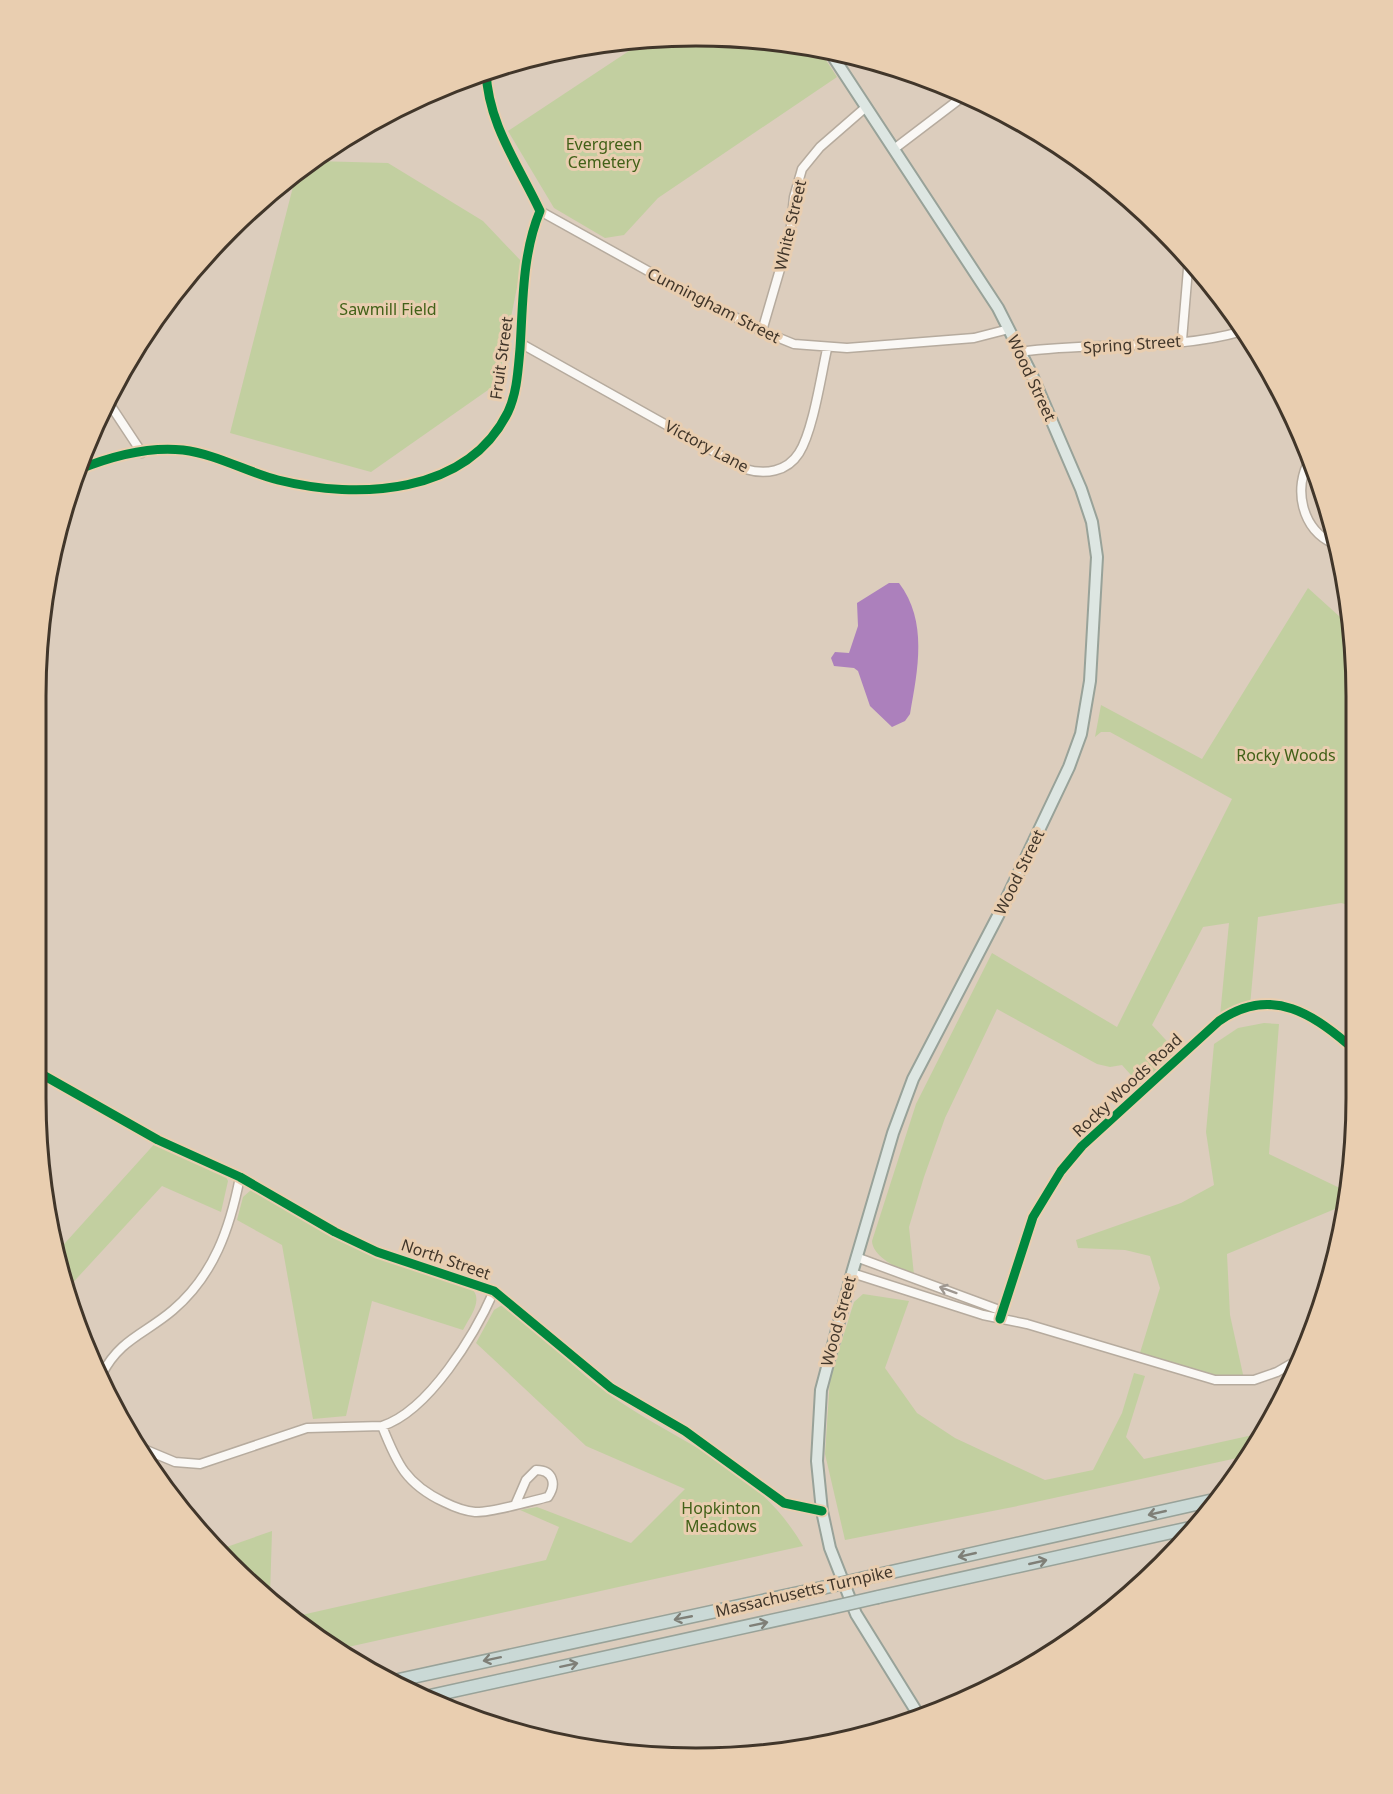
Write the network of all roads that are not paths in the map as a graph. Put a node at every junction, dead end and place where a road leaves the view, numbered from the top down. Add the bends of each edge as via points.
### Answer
1 (837, 62) edge
2 (487, 81) edge
3 (957, 101) edge
4 (866, 107) junction
5 (894, 149) junction
6 (540, 211) junction
7 (1188, 271) edge
8 (1009, 329) junction
9 (762, 332) junction
10 (1235, 332) edge
11 (1182, 340) junction
12 (520, 343) junction
13 (827, 349) junction
14 (1021, 352) junction
15 (113, 411) edge
16 (142, 453) junction
17 (90, 465) edge
18 (1305, 470) edge
19 (1327, 539) edge
20 (1346, 1043) edge
21 (46, 1077) edge
22 (240, 1177) junction
23 (856, 1257) junction
24 (852, 1273) junction
25 (494, 1291) junction
26 (1001, 1315) junction
27 (1288, 1366) edge
28 (106, 1368) edge
29 (382, 1426) junction
30 (152, 1452) edge
31 (1205, 1502) edge
32 (516, 1503) junction
33 (822, 1511) junction
34 (1181, 1530) edge
35 (406, 1678) edge
36 (439, 1694) edge
37 (915, 1709) edge

1 - 4 main road, Wood Street
2 - 6 street via 489,106 497,127
3 - 5 street
4 - 5 main road, Wood Street
4 - 9 street, White Street via 820,147 802,169 794,196 790,235
5 - 8 main road, Wood Street
6 - 9 street, Cunningham Street
6 - 12 street, Fruit Street via 529,251
7 - 11 street
8 - 13 street, Cunningham Street via 974,338
8 - 14 main road, Wood Street
9 - 13 street, Cunningham Street via 794,344
10 - 11 street, Spring Street
11 - 14 street, Spring Street
12 - 13 street, Victory Lane via 745,469 765,473 775,471 800,452
12 - 16 street, Fruit Street via 510,409 496,432 466,460 418,482 379,490 336,489 277,480 182,450
14 - 23 main road, Wood Street via 1092,522 1097,593 1085,717 1050,809 913,1079
15 - 16 street
16 - 17 street, Fruit Street
18 - 19 street via 1301,501 1317,532
20 - 26 street, Rocky Woods Road via 1312,1015 1295,1009 1249,1006 1218,1021 1061,1170 1033,1218
21 - 22 street, North Street via 158,1140
22 - 25 street, North Street via 377,1252
22 - 28 street via 224,1237 207,1272 173,1310 124,1343
23 - 24 main road, Wood Street
26 -> 23 street
24 - 26 street
24 - 33 main road, Wood Street via 828,1355 819,1408 817,1461
25 - 29 street via 456,1359 407,1413
25 - 33 street, North Street via 611,1388 685,1431 784,1503
26 - 27 street via 1215,1380 1254,1380
29 - 30 street via 307,1428 201,1464 175,1462
29 - 32 street via 396,1461 424,1492 459,1509 476,1512
31 -> 35 highway, Massachusetts Turnpike, bridge
32 - 32 street via 548,1497 554,1480 548,1473 536,1470 526,1480
33 - 37 main road, Wood Street via 830,1548 856,1614
36 -> 34 highway, Massachusetts Turnpike, bridge

